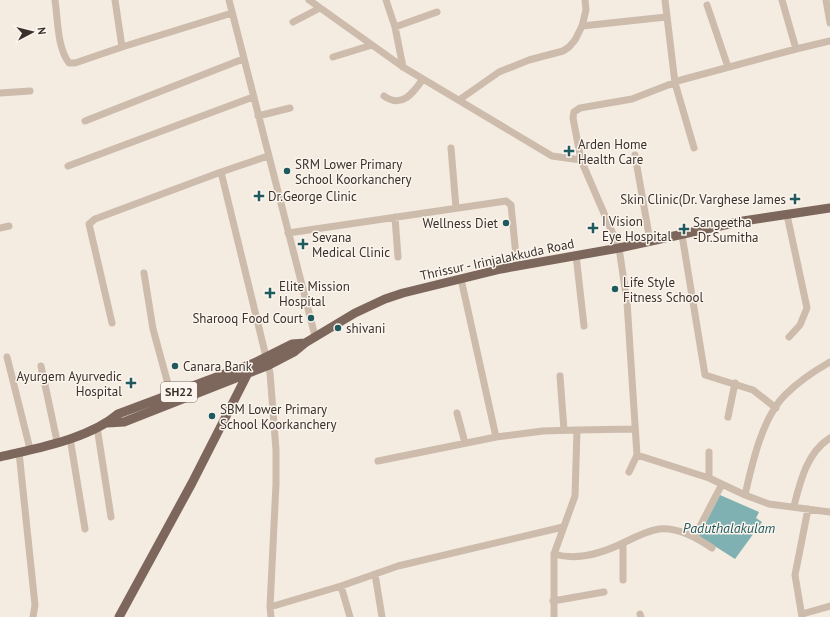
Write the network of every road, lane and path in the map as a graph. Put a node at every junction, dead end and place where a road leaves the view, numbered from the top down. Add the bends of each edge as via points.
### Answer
1 (55, 0) edge
2 (115, 0) edge
3 (229, 0) edge
4 (309, 0) edge
5 (386, 0) edge
6 (585, 0) edge
7 (665, 0) edge
8 (782, 0) edge
9 (826, 0) edge
10 (707, 5) dead end
11 (320, 8) junction
12 (232, 12) junction
13 (437, 12) dead end
14 (666, 17) junction
15 (293, 22) dead end
16 (830, 23) edge
17 (582, 26) junction
18 (395, 27) junction
19 (830, 41) edge
20 (372, 45) junction
21 (122, 47) junction
22 (796, 49) junction
23 (333, 57) dead end
24 (243, 59) junction
25 (403, 67) junction
26 (728, 67) junction
27 (423, 79) junction
28 (675, 82) junction
29 (30, 91) dead end
30 (0, 93) edge
31 (384, 96) dead end
32 (253, 97) junction
33 (458, 100) junction
34 (290, 108) dead end
35 (258, 116) junction
36 (85, 121) dead end
37 (452, 148) dead end
38 (694, 148) dead end
39 (635, 155) dead end
40 (268, 156) junction
41 (581, 160) junction
42 (68, 166) dead end
43 (221, 172) junction
44 (456, 208) junction
45 (830, 208) edge
46 (787, 215) junction
47 (395, 216) junction
48 (9, 226) dead end
49 (0, 228) edge
50 (288, 233) junction
51 (682, 235) junction
52 (650, 241) junction
53 (619, 248) junction
54 (576, 256) junction
55 (398, 257) dead end
56 (517, 266) junction
57 (144, 273) dead end
58 (461, 279) junction
59 (112, 323) dead end
60 (584, 326) dead end
61 (315, 336) junction
62 (789, 337) dead end
63 (7, 357) dead end
64 (830, 362) edge
65 (268, 365) junction
66 (40, 366) dead end
67 (248, 373) junction
68 (560, 376) dead end
69 (734, 383) junction
70 (171, 395) junction
71 (776, 408) junction
72 (457, 413) dead end
73 (728, 417) dead end
74 (107, 423) junction
75 (97, 427) junction
76 (635, 429) junction
77 (564, 430) junction
78 (577, 430) junction
79 (496, 437) junction
80 (70, 438) junction
81 (830, 438) edge
82 (57, 441) junction
83 (465, 443) junction
84 (30, 449) junction
85 (20, 452) junction
86 (709, 452) dead end
87 (637, 455) junction
88 (0, 457) edge
89 (378, 461) dead end
90 (628, 472) dead end
91 (709, 478) junction
92 (722, 484) junction
93 (745, 495) junction
94 (794, 506) junction
95 (808, 509) junction
96 (830, 512) edge
97 (111, 516) dead end
98 (563, 527) junction
99 (85, 529) dead end
100 (695, 536) junction
101 (623, 543) junction
102 (712, 548) dead end
103 (554, 554) junction
104 (375, 574) junction
105 (623, 580) dead end
106 (341, 586) junction
107 (604, 592) dead end
108 (554, 601) junction
109 (830, 606) edge
110 (270, 607) junction
111 (802, 616) edge
112 (32, 617) edge
113 (119, 617) edge
114 (271, 617) edge
115 (350, 617) edge
116 (382, 617) edge
117 (554, 617) edge

1 - 21 street via 62,45 69,63
2 - 21 street
3 - 12 street
4 - 11 street
5 - 18 street
6 - 17 street via 586,10
7 - 14 street
8 - 22 street
9 - 16 street
10 - 26 street
11 - 15 street
11 - 20 street
12 - 21 street
12 - 24 street
13 - 18 street
14 - 17 street
14 - 28 street
17 - 33 street via 575,40 563,51 529,60 499,72
18 - 25 street
19 - 22 street
20 - 23 street
20 - 25 street
22 - 26 street
24 - 32 street
24 - 36 street
25 - 27 street
26 - 28 street
27 - 31 street via 412,95 391,101
27 - 33 street
28 - 38 street
28 - 41 street via 632,99 580,108 574,112
29 - 30 street
32 - 35 street
32 - 42 street
33 - 41 street via 552,156
34 - 35 street
35 - 40 street
37 - 44 street
39 - 52 street
40 - 43 street
40 - 50 street
41 - 53 street
43 - 59 street via 95,219 89,224
43 - 65 street
44 - 47 street
44 - 56 street via 506,201 511,205
45 - 46 main road, Thrissur - Irinjalakkuda Road
46 - 51 main road, Thrissur - Irinjalakkuda Road via 744,221
46 - 62 street via 807,308 800,324
47 - 50 street
47 - 55 street
48 - 49 street
50 - 61 street
51 - 52 main road, Thrissur - Irinjalakkuda Road
51 - 69 street via 705,375
52 - 53 main road, Thrissur - Irinjalakkuda Road
53 - 54 main road, Thrissur - Irinjalakkuda Road
53 - 76 street via 627,302
54 - 56 main road, Thrissur - Irinjalakkuda Road
54 - 60 street
56 - 58 main road, Thrissur - Irinjalakkuda Road
57 - 70 street via 153,329
58 - 61 main road, Thrissur - Irinjalakkuda Road via 385,298
58 - 79 street
61 - 65 main road, Thrissur - Irinjalakkuda Road via 294,352
63 - 84 street
64 - 71 street via 813,372 784,396
65 - 67 main road
65 - 70 main road, SH22 via 254,363
65 - 110 street via 276,450
66 - 82 street
67 - 74 main road via 124,422
67 - 113 main road
68 - 77 street
69 - 71 street via 753,390
69 - 73 street
70 - 74 main road, SH22 via 118,414
71 - 93 street via 758,445
72 - 83 street
74 - 75 main road, SH22
75 - 80 main road, SH22
75 - 97 street
76 - 78 street
76 - 87 street
77 - 78 street
77 - 79 street
78 - 98 street via 575,496
79 - 83 street
80 - 82 main road, SH22
80 - 99 street
81 - 94 street via 814,454 802,475
82 - 84 main road, SH22
83 - 89 street
84 - 85 main road, SH22
85 - 88 main road, SH22
85 - 112 street via 35,605
86 - 91 street
87 - 90 street
87 - 91 street
91 - 92 street
92 - 93 street
92 - 100 street
93 - 94 street via 769,504
94 - 95 street
95 - 96 street
95 - 111 street via 795,575
98 - 103 street
98 - 104 street via 398,566
100 - 101 street via 659,529
100 - 102 street
101 - 103 street via 575,558
101 - 105 street
103 - 108 street
104 - 106 street
104 - 116 street
106 - 110 street
106 - 115 street
107 - 108 street
108 - 117 street
109 - 111 street
110 - 114 street

